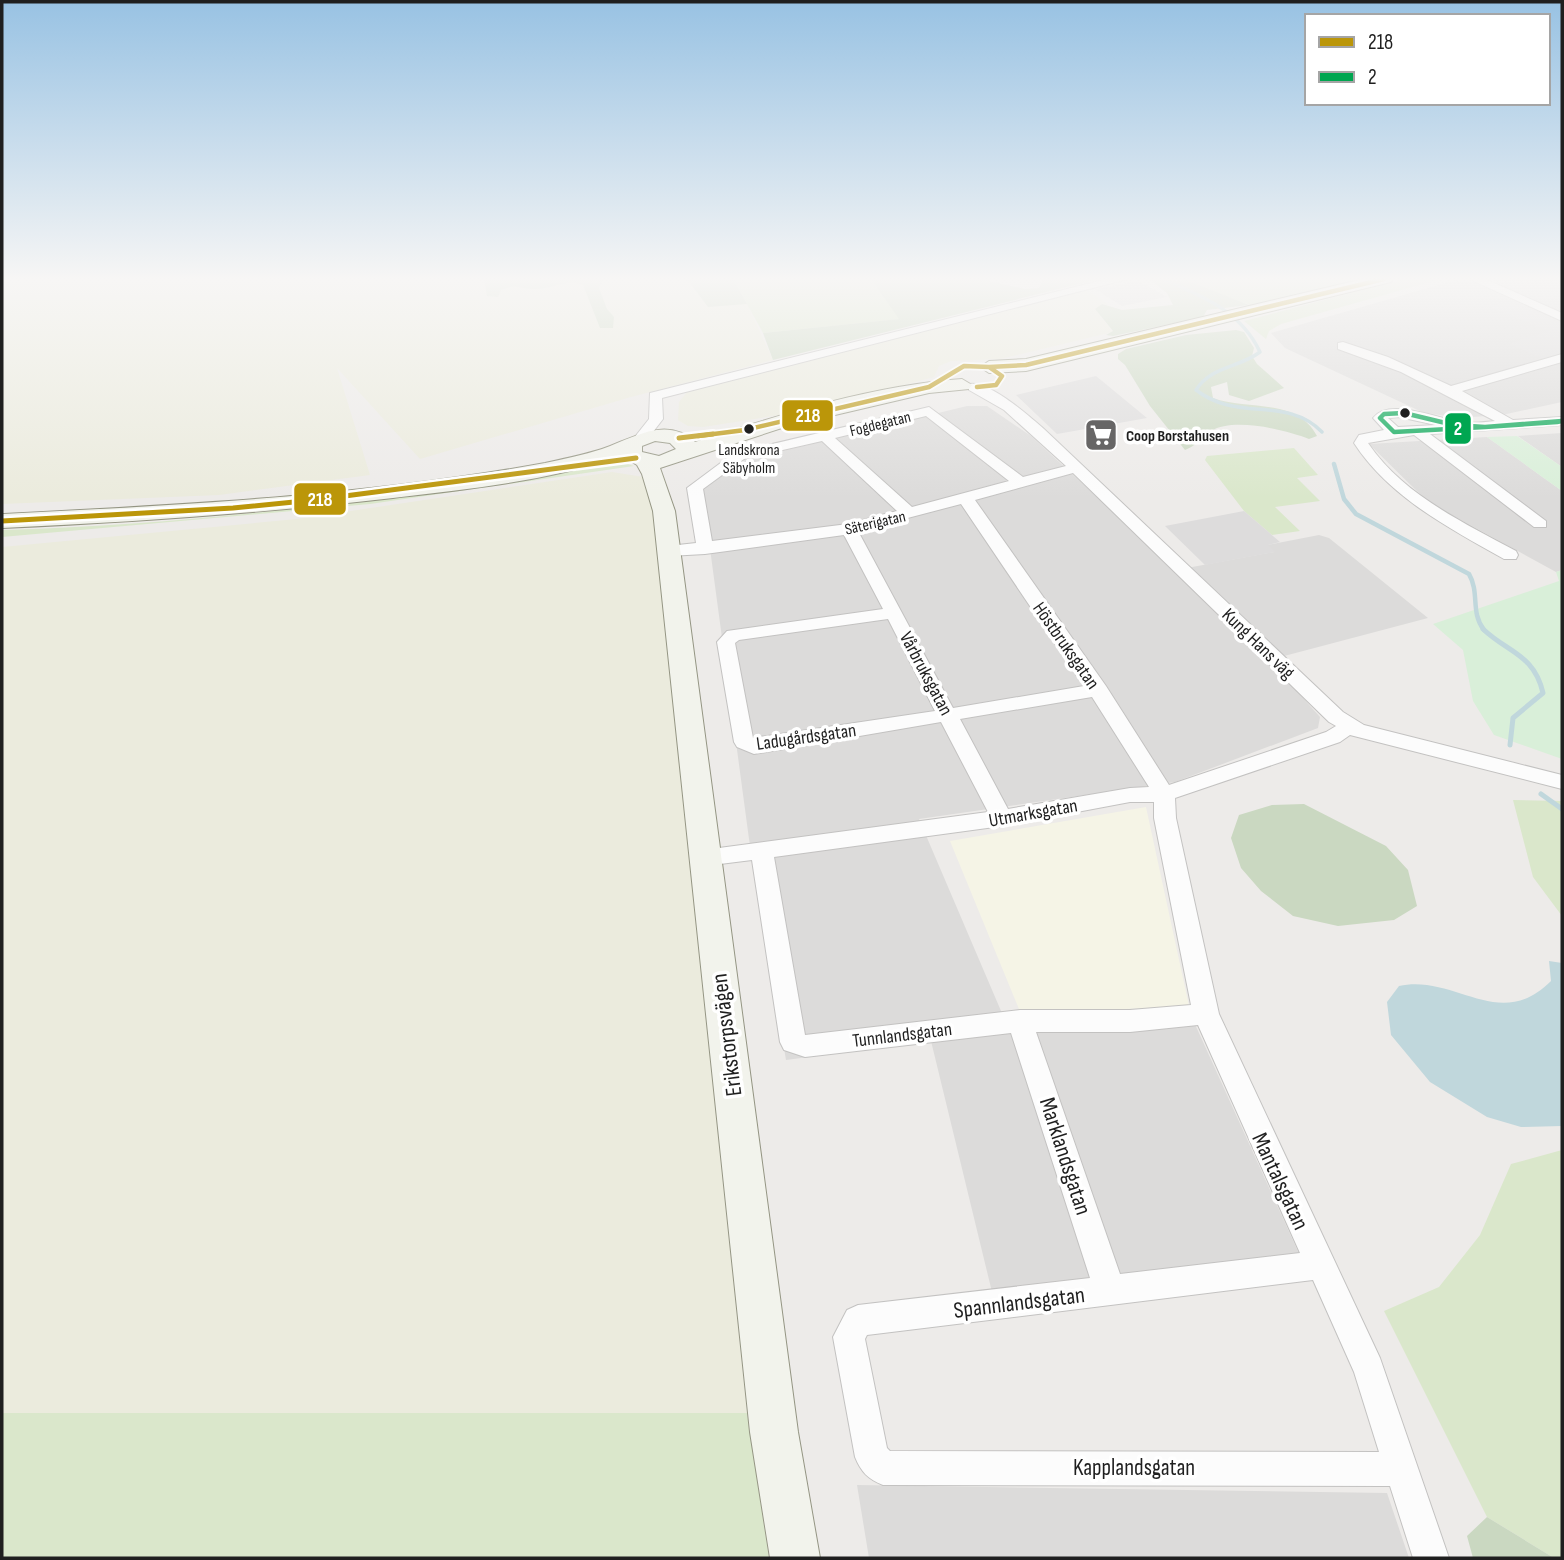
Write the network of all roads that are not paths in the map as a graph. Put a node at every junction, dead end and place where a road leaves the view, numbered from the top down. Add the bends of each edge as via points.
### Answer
1 (828, 352) edge
2 (1084, 352) edge
3 (1362, 352) edge
4 (1562, 358) edge
5 (997, 376) junction
6 (962, 382) junction
7 (1449, 391) junction
8 (1009, 407) junction
9 (656, 419) junction
10 (1561, 423) edge
11 (1510, 424) junction
12 (1466, 427) junction
13 (1416, 430) junction
14 (1394, 432) junction
15 (825, 436) junction
16 (677, 446) junction
17 (638, 451) junction
18 (1076, 468) junction
19 (1021, 483) junction
20 (966, 499) junction
21 (664, 511) junction
22 (910, 514) junction
23 (2, 521) edge
24 (1540, 524) dead end
25 (849, 529) junction
26 (705, 549) junction
27 (669, 551) junction
28 (1510, 555) dead end
29 (895, 613) junction
30 (1099, 690) junction
31 (949, 713) junction
32 (1350, 725) junction
33 (1562, 782) edge
34 (1164, 794) junction
35 (1002, 818) junction
36 (762, 851) junction
37 (704, 858) junction
38 (1206, 1014) junction
39 (1020, 1021) junction
40 (1319, 1265) junction
41 (1110, 1291) junction
42 (872, 1457) joint
43 (1401, 1469) junction
44 (795, 1558) edge
45 (1431, 1558) edge

1 - 9 street via 654,396
2 - 5 main road
3 - 7 street
4 - 7 street
5 - 6 main road
5 - 6 main road via 964,366
5 - 8 street, Kung Hans väg
6 - 8 street, Kung Hans väg
6 - 16 main road
7 - 11 street
8 - 18 street, Kung Hans väg
9 - 16 street
9 - 17 street
10 - 11 street
11 - 12 street
12 - 13 street
12 - 14 street via 1398,413 1381,415 1380,420
13 - 14 street
13 - 24 street
14 - 28 street via 1364,438 1361,443 1367,455 1415,496
15 - 19 street, Fogdegatan via 929,411
15 - 22 street
15 - 26 street, Fogdegatan via 732,459 695,488
16 - 17 main road
16 - 21 main road, Erikstorpsvägen
17 - 21 main road, Erikstorpsvägen via 653,474
17 - 23 main road via 468,482 274,504
18 - 19 street, Säterigatan
18 - 32 street, Kung Hans väg via 1336,717
19 - 20 street, Säterigatan
20 - 22 street, Säterigatan
20 - 30 street, Höstbruksgatan
21 - 27 main road, Erikstorpsvägen
22 - 25 street, Säterigatan
25 - 26 street, Säterigatan
25 - 29 street, Vårbruksgatan
26 - 27 street, Säterigatan
27 - 37 main road, Erikstorpsvägen
29 - 31 street, Vårbruksgatan
29 - 31 street, Ladugårdsgatan via 733,635 726,642 744,742 754,747
30 - 31 street, Ladugårdsgatan
30 - 34 street, Höstbruksgatan
31 - 35 street, Vårbruksgatan
32 - 33 street, Kung Hans väg
32 - 34 street, Utmarksgatan via 1333,737
34 - 35 street, Utmarksgatan via 1130,795
34 - 38 street, Mantalsgatan
35 - 36 street, Utmarksgatan
36 - 37 street, Utmarksgatan
36 - 39 street, Tunnlandsgatan via 793,1042 805,1046
37 - 44 main road, Erikstorpsvägen via 774,1432
38 - 39 street, Tunnlandsgatan via 1130,1021
38 - 40 street, Mantalsgatan
39 - 41 street, Marklandsgatan
40 - 41 street, Spannlandsgatan
40 - 43 street, Mantalsgatan via 1369,1369
41 - 42 street, Spannlandsgatan via 858,1321 849,1337
42 - 43 street, Kapplandsgatan via 883,1468
43 - 45 street, Mantalsgatan

